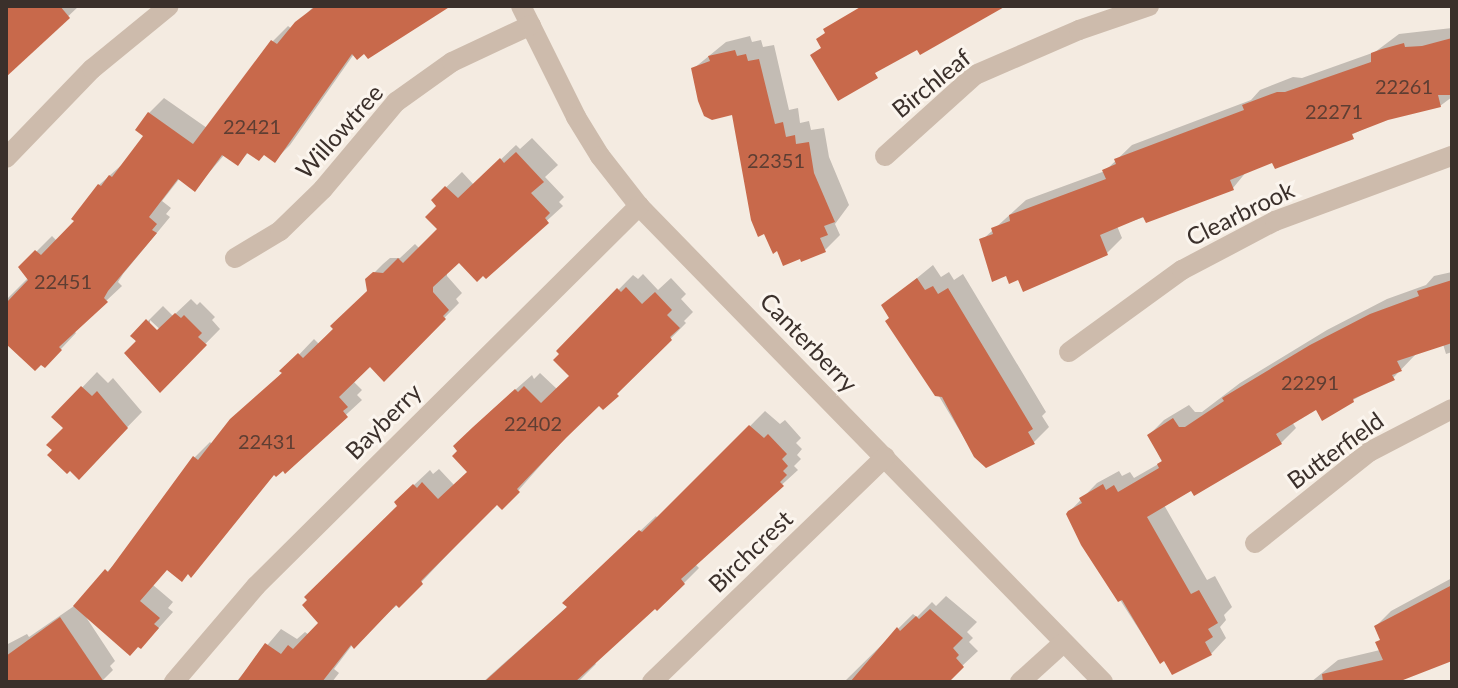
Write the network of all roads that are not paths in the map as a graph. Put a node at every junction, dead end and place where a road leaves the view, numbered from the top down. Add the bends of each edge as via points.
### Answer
1 (169, 6) edge
2 (521, 6) edge
3 (1149, 6) edge
4 (531, 25) junction
5 (885, 156) dead end
6 (1452, 156) edge
7 (6, 158) edge
8 (639, 206) junction
9 (235, 258) dead end
10 (1069, 352) dead end
11 (1452, 409) edge
12 (885, 457) junction
13 (1255, 543) dead end
14 (1063, 643) junction
15 (174, 682) edge
16 (652, 682) edge
17 (1020, 682) edge
18 (1103, 682) edge

1 - 7 street via 92,69
2 - 4 street, Canterberry
3 - 5 street, Birchleaf via 975,75
4 - 8 street, Canterberry via 576,117
4 - 9 street, Willowtree via 452,62 396,102 280,231
6 - 10 street, Clearbrook via 1275,221 1182,270
8 - 12 street, Canterberry
8 - 15 street, Bayberry via 256,586
11 - 13 street, Butterfield via 1369,452
12 - 14 street, Canterberry
12 - 16 street, Birchcrest
14 - 17 street
14 - 18 street, Canterberry

